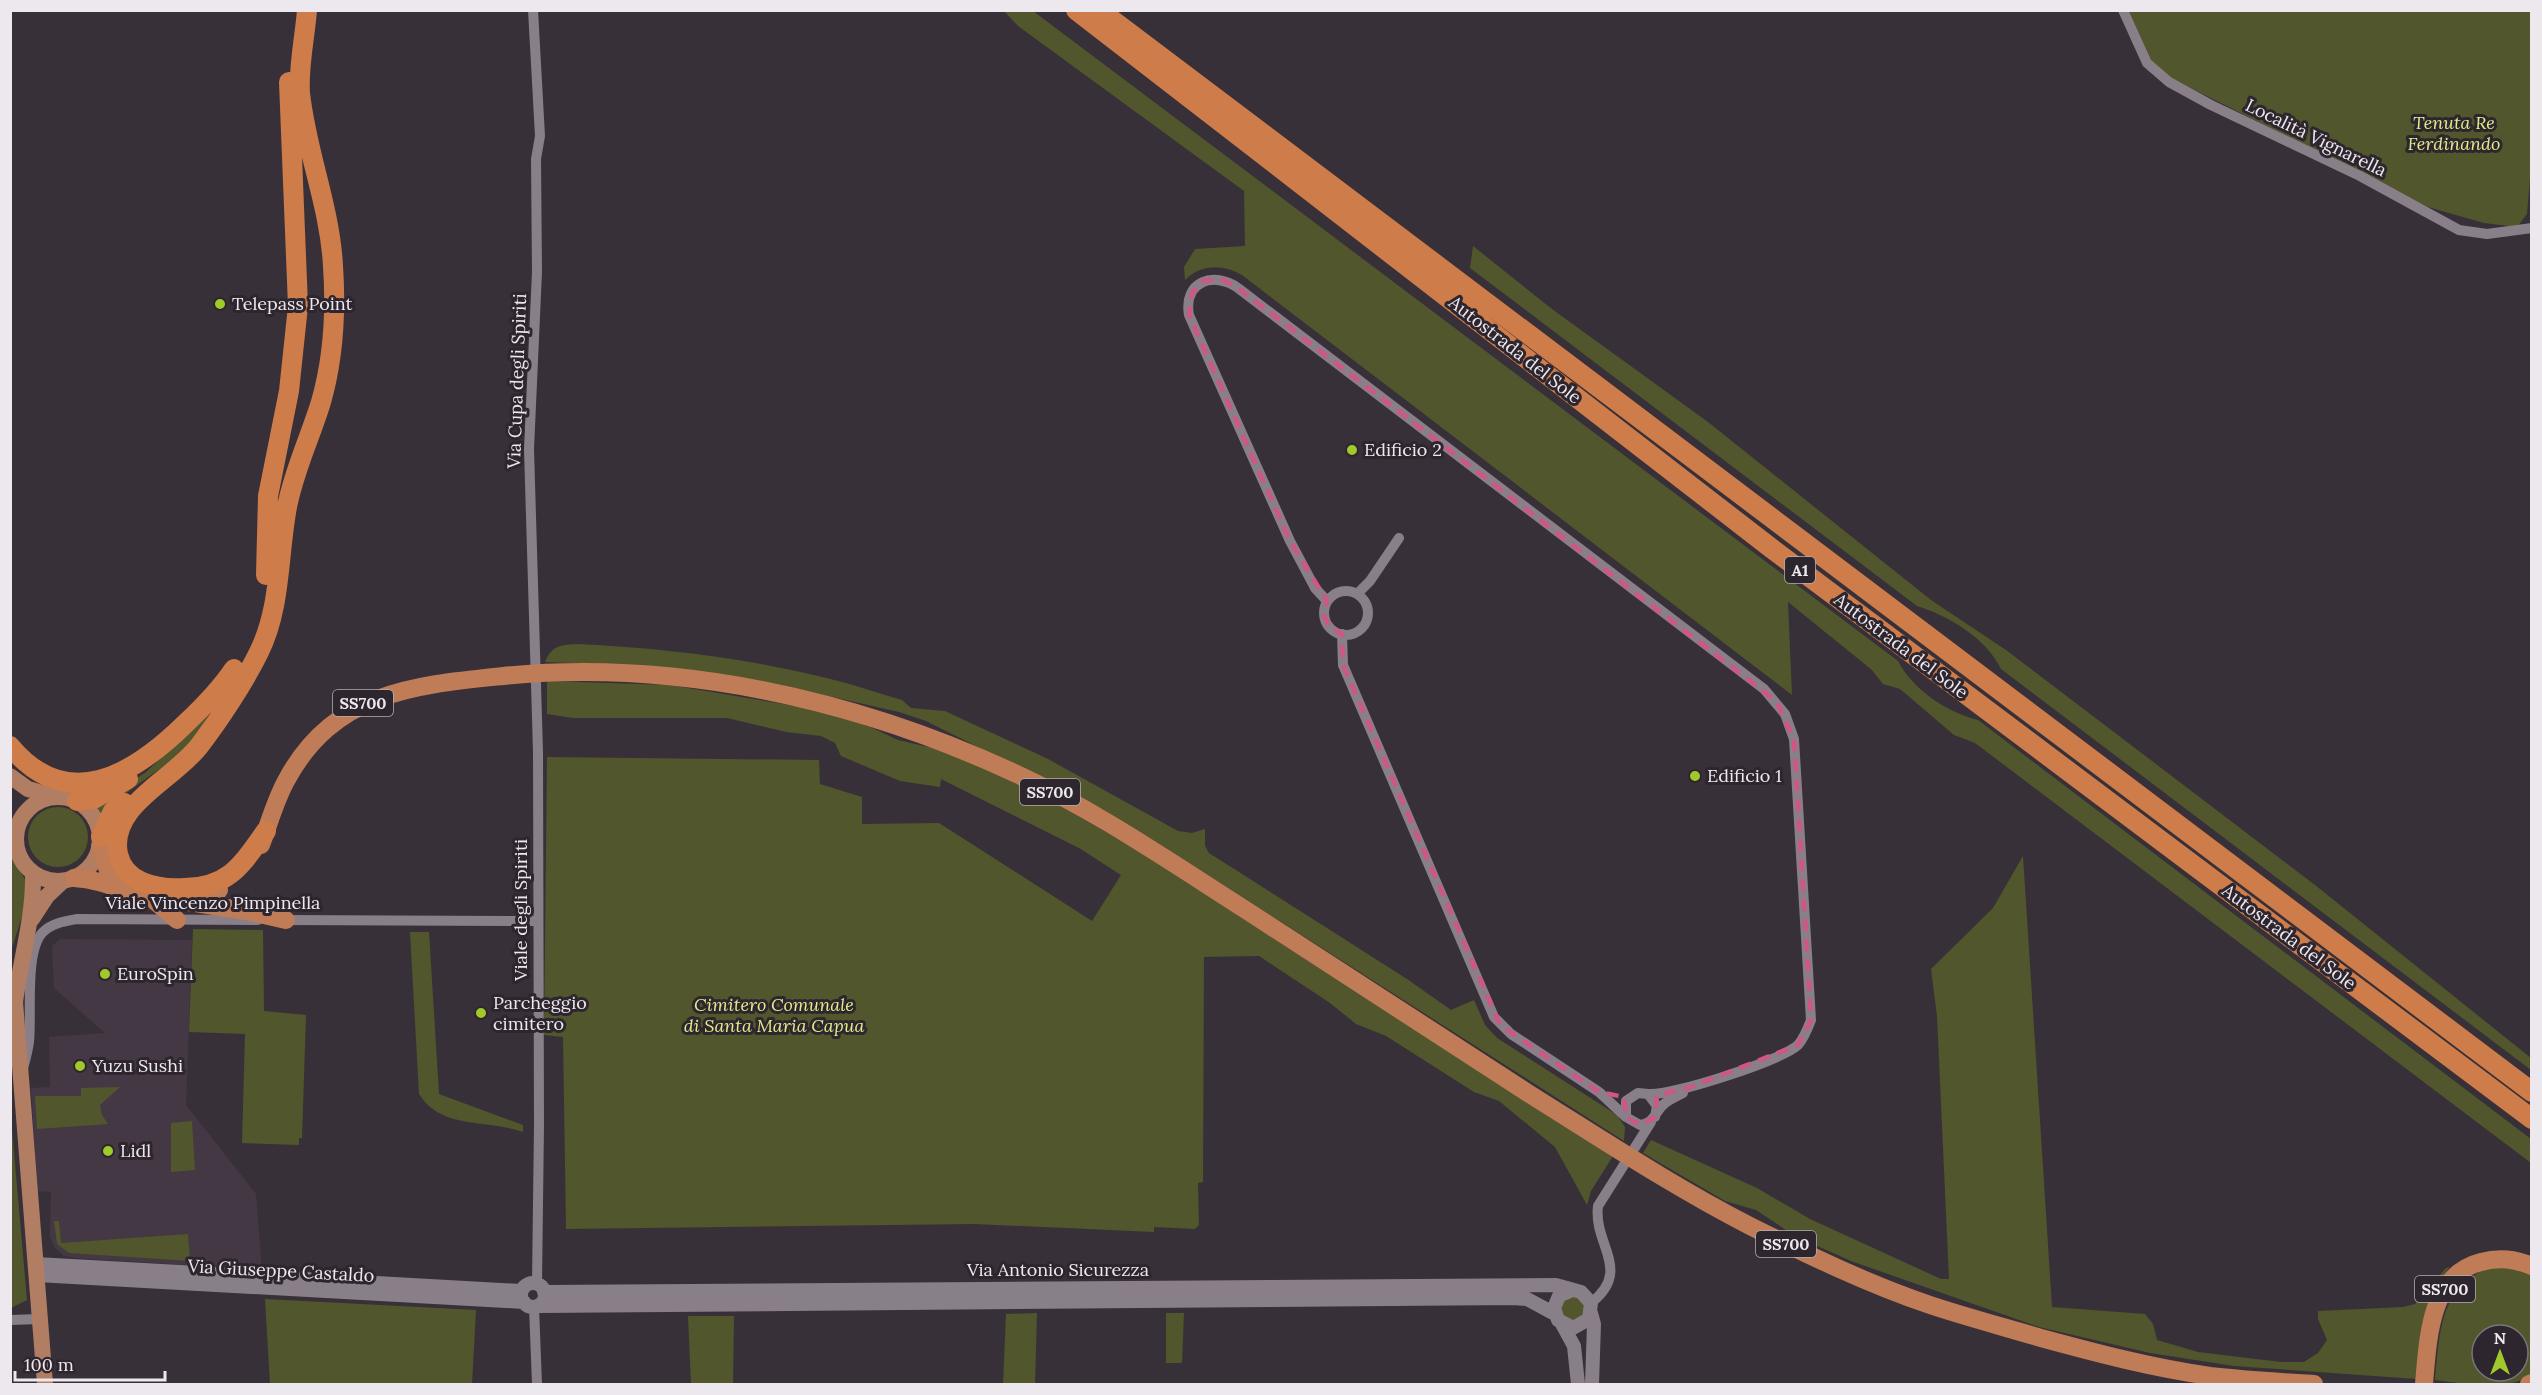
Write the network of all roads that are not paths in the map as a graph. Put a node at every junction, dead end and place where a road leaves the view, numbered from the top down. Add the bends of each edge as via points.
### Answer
1 (294, 10) edge
2 (307, 10) edge
3 (533, 10) edge
4 (1076, 10) edge
5 (1099, 10) edge
6 (2124, 10) edge
7 (2531, 228) edge
8 (1399, 538) dead end
9 (1357, 594) junction
10 (1327, 601) junction
11 (1342, 634) junction
12 (10, 746) edge
13 (157, 749) junction
14 (538, 752) joint
15 (170, 776) junction
16 (10, 777) edge
17 (54, 796) junction
18 (77, 801) junction
19 (18, 823) junction
20 (266, 831) junction
21 (100, 842) junction
22 (33, 873) junction
23 (69, 879) junction
24 (121, 889) junction
25 (158, 898) junction
26 (32, 920) junction
27 (177, 920) junction
28 (286, 920) junction
29 (537, 921) junction
30 (10, 970) edge
31 (15, 1002) junction
32 (21, 1080) junction
33 (1688, 1088) junction
34 (1599, 1092) junction
35 (2532, 1092) edge
36 (1633, 1094) junction
37 (1648, 1094) junction
38 (2532, 1119) edge
39 (1628, 1120) junction
40 (1653, 1120) junction
41 (1632, 1149) junction
42 (2532, 1266) edge
43 (36, 1269) junction
44 (541, 1288) junction
45 (1570, 1291) junction
46 (529, 1302) junction
47 (1591, 1308) junction
48 (40, 1319) junction
49 (1558, 1319) junction
50 (10, 1320) edge
51 (2209, 1375) junction
52 (45, 1384) edge
53 (537, 1384) edge
54 (1578, 1384) edge
55 (1592, 1384) edge
56 (2236, 1384) edge
57 (2314, 1384) edge
58 (2424, 1384) edge

1 - 13 highway via 288,97 298,306 289,391 268,496 265,593 255,630 221,688
2 - 15 highway via 300,90 333,266 328,375 292,477 276,594 259,652 199,747
3 - 14 street, Via Cupa degli Spiriti via 540,136 536,159 537,272 529,449
4 - 38 highway, Autostrada del Sole / A1 via 1771,548
5 - 35 highway, Autostrada del Sole / A1
6 - 7 street, Località Vignarella via 2141,52 2159,75 2211,105 2360,176 2459,230 2487,234
8 - 9 street
9 - 10 street via 1337,593
9 - 11 street via 1366,606 1366,620 1356,632
10 - 11 street via 1325,621
10 - 33 street via 1315,588 1280,521 1189,315 1192,293 1203,281 1221,279 1238,288 1764,689 1785,714 1794,739 1811,1020 1798,1045 1788,1051
11 - 34 street via 1343,666 1494,1017 1511,1034
12 - 13 highway via 26,765 45,777 81,783 111,778
13 - 18 highway via 141,769 118,786 94,799
14 - 29 street, Viale degli Spiriti
15 - 20 highway via 121,820 117,836 119,860 126,872 140,881 175,889 212,885 240,867
15 - 21 highway via 113,811
16 - 17 main road via 28,789
16 - 19 main road via 17,798
17 - 18 main road
17 - 19 main road via 32,805
18 - 21 main road via 94,816
19 - 22 main road via 16,846 20,858
20 - 25 highway, SS700 via 251,865 238,880 207,894
20 - 51 highway, SS700 via 285,782 308,746 330,724 362,704 404,689 525,674 660,677 840,708 957,748 1015,773 1162,856 1653,1173 1820,1260 1963,1315 2094,1353
21 - 23 main road via 91,866
21 - 24 highway via 109,873
22 - 23 main road via 43,878
22 - 26 main road
23 - 24 highway, SS700 via 92,879
23 - 26 main road via 47,896
24 - 25 highway, SS700
25 - 27 highway
25 - 28 highway
26 - 31 main road
27 - 28 street, Viale Vincenzo Pimpinella
27 - 32 street, Viale Vincenzo Pimpinella via 77,919 42,933 35,948 29,1042
28 - 29 street, Viale Vincenzo Pimpinella
29 - 44 street, Viale degli Spiriti
30 - 31 main road
31 - 32 main road
32 - 43 main road
33 - 37 street
33 - 40 street via 1662,1106
34 - 36 street via 1619,1097
34 - 39 street
36 - 37 street
36 - 39 street via 1624,1106
37 - 40 street via 1657,1106
39 - 40 street via 1640,1125
39 - 41 street
40 - 41 street
41 - 47 street via 1598,1206 1611,1273 1606,1289
42 - 58 highway, SS700 via 2506,1258 2491,1259 2476,1263 2453,1278 2433,1316
43 - 46 street, Via Giuseppe Castaldo
43 - 48 main road
44 - 45 street, Via Antonio Sicurezza via 1496,1285 1556,1286
44 - 46 street via 543,1300
44 - 46 street via 526,1285
45 - 47 street, Via Antonio Sicurezza via 1581,1292
45 - 49 street via 1556,1302
46 - 49 street, Via Antonio Sicurezza via 1513,1298 1527,1299
46 - 53 street
47 - 49 street via 1580,1326
47 - 55 street
48 - 50 street
48 - 52 main road
49 - 54 street via 1574,1346
51 - 56 highway
51 - 57 highway, SS700

